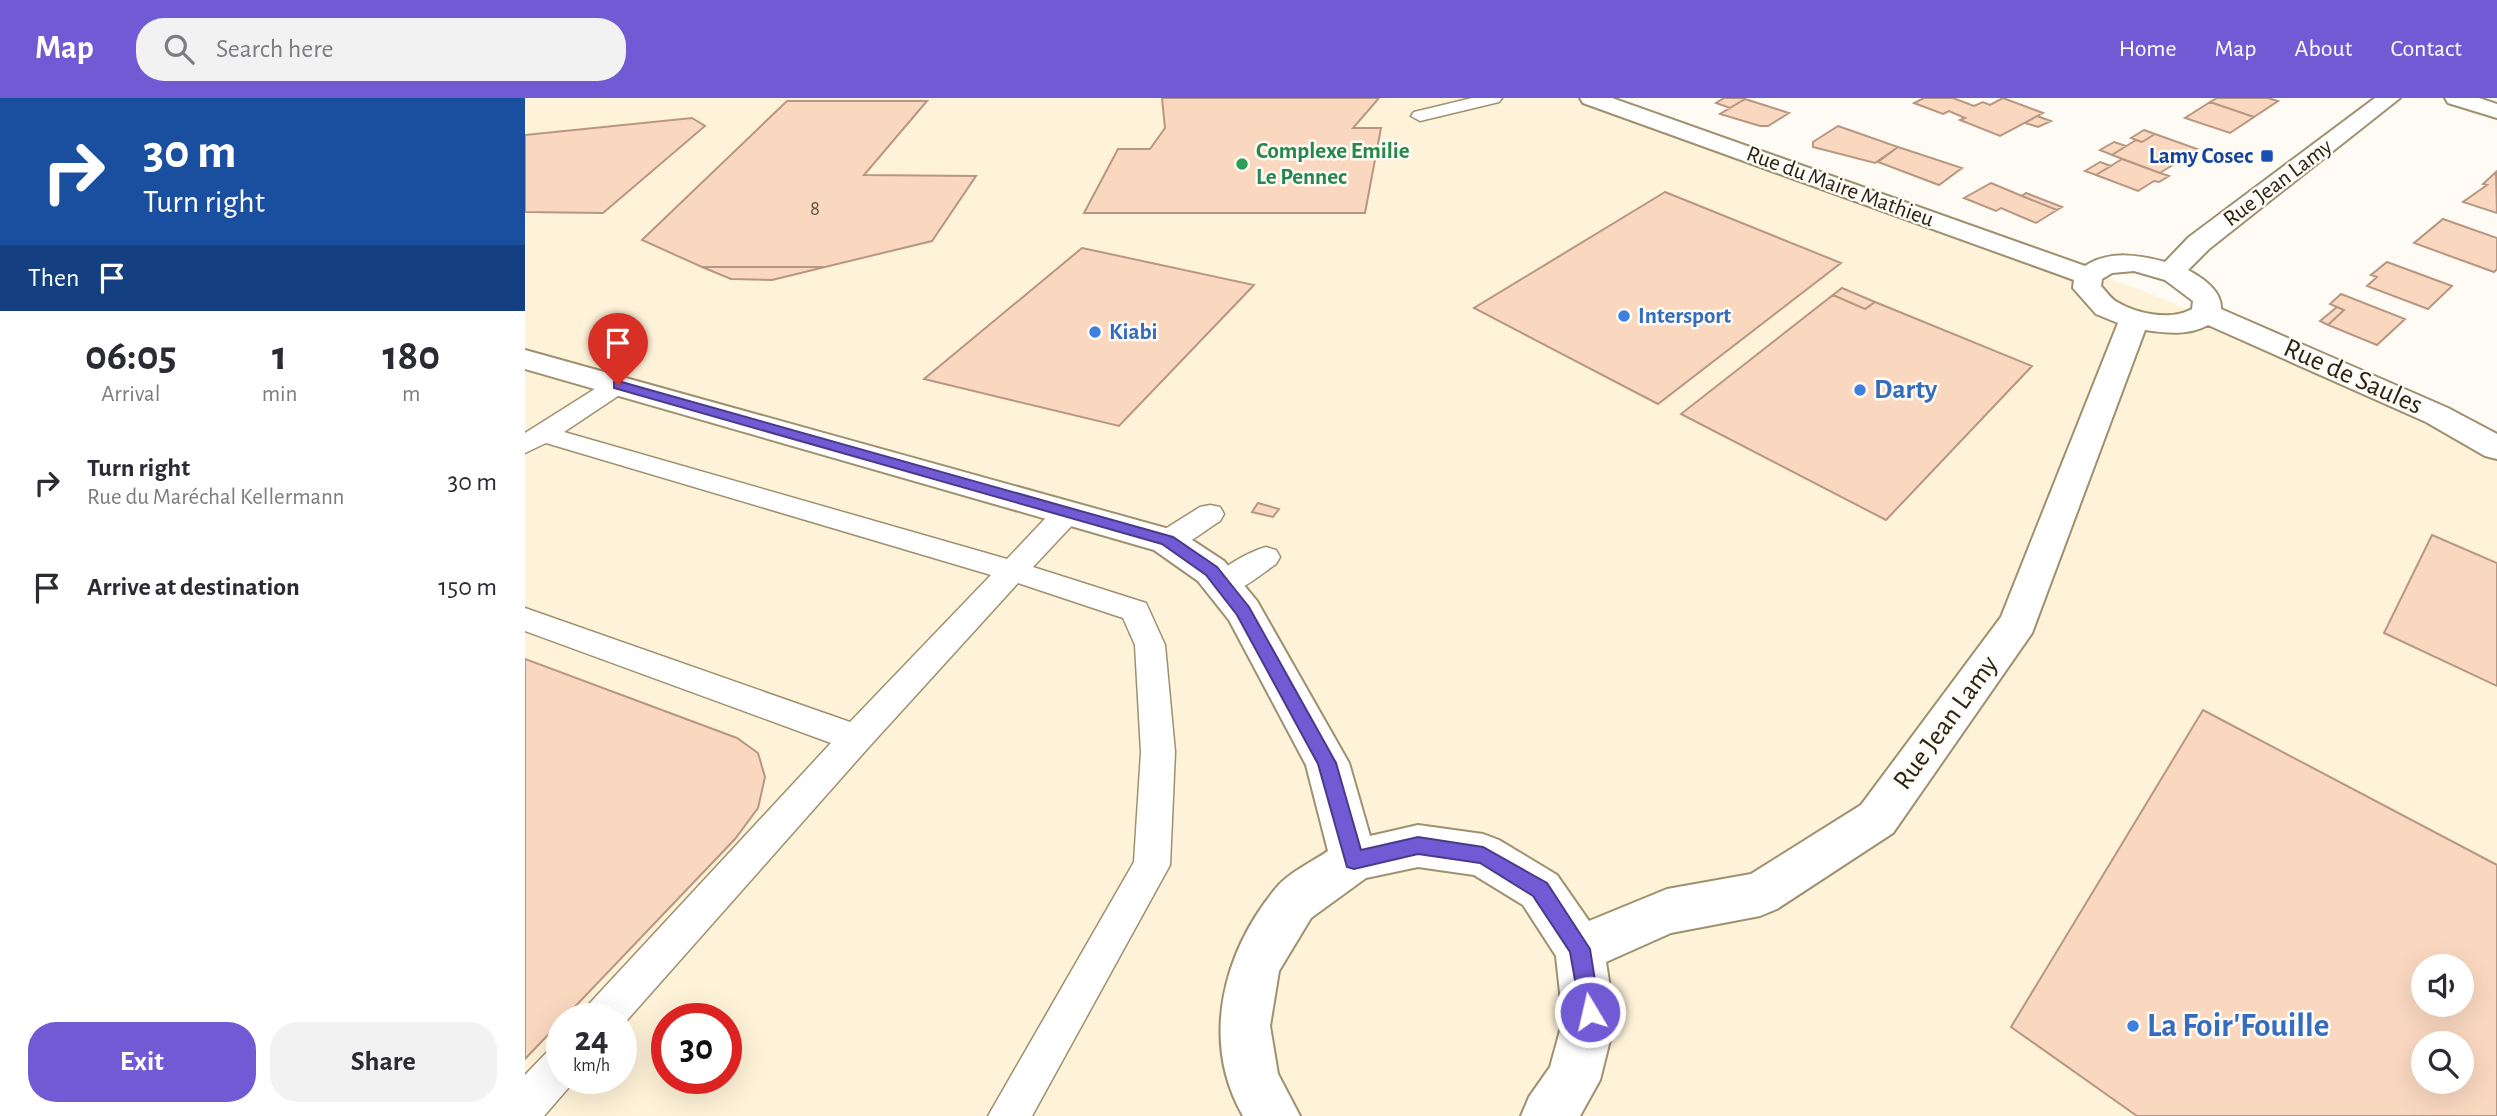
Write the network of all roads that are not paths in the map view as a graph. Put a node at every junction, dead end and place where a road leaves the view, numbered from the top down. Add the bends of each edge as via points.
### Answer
1 (1493, 98) edge
2 (1591, 98) edge
3 (2389, 98) edge
4 (2456, 98) edge
5 (2497, 111) edge
6 (1420, 116) dead end
7 (2171, 271) junction
8 (2088, 276) junction
9 (2206, 313) junction
10 (2133, 319) junction
11 (525, 359) edge
12 (618, 385) junction
13 (534, 440) edge
14 (2497, 449) edge
15 (1068, 512) junction
16 (1210, 514) dead end
17 (1167, 541) junction
18 (1266, 558) dead end
19 (1013, 571) junction
20 (1224, 584) junction
21 (525, 619) edge
22 (856, 738) junction
23 (1354, 860) junction
24 (1580, 949) junction
25 (617, 1003) edge
26 (546, 1083) edge
27 (525, 1106) edge
28 (1009, 1116) edge
29 (1273, 1116) edge
30 (1548, 1116) edge

1 - 6 lane
2 - 8 street, Rue du Maire Mathieu
3 - 7 street, Rue Jean Lamy via 2199,243
4 - 5 street
7 - 8 street via 2134,263 2105,265
7 - 9 street via 2194,284 2207,300
8 - 10 street via 2087,288 2106,308
9 - 10 street via 2191,322 2169,325
9 - 14 street, Rue de Saules via 2437,415
10 - 24 street, Rue Jean Lamy via 2018,623 1877,819 1760,894 1667,911
11 - 12 street
12 - 13 lane
12 - 15 street
13 - 19 lane
15 - 17 street
15 - 19 lane
16 - 17 lane
17 - 20 street
18 - 20 lane
19 - 22 lane
19 - 28 lane via 1135,611 1150,645 1158,752 1152,865
20 - 23 street via 1327,763
21 - 22 lane
22 - 25 lane
23 - 24 street via 1418,846 1483,855 1540,890
23 - 29 street via 1294,902 1255,964 1244,1026 1253,1082
24 - 30 street via 1589,1020 1573,1080
26 - 27 lane

